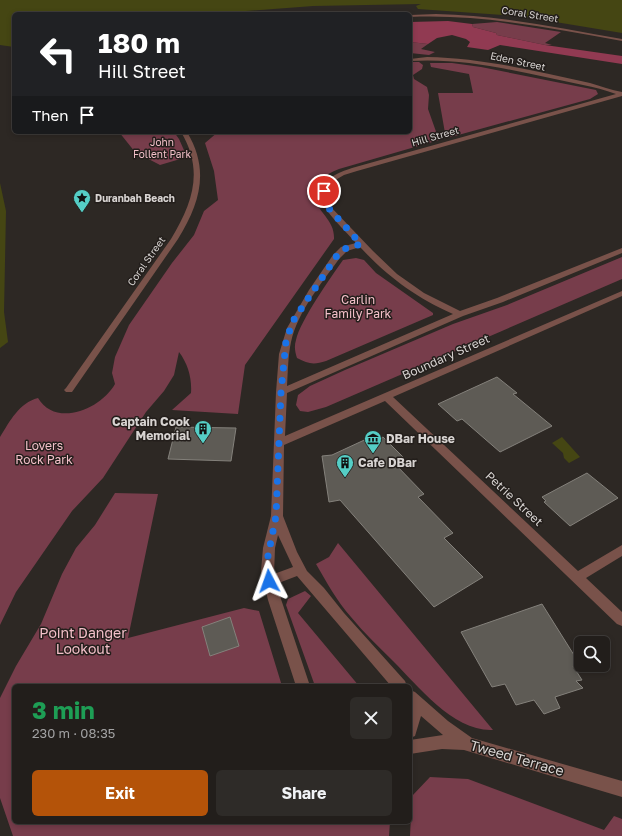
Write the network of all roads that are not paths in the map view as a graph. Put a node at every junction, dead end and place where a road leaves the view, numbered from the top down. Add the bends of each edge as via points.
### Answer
1 (412, 16) edge
2 (622, 40) edge
3 (412, 60) edge
4 (621, 94) edge
5 (189, 134) edge
6 (361, 244) junction
7 (622, 250) edge
8 (622, 293) edge
9 (460, 314) junction
10 (69, 390) dead end
11 (281, 392) junction
12 (387, 397) junction
13 (279, 444) junction
14 (276, 516) junction
15 (622, 550) edge
16 (300, 570) junction
17 (578, 577) junction
18 (269, 581) junction
19 (622, 620) edge
20 (302, 684) edge
21 (398, 684) edge
22 (412, 699) edge
23 (412, 704) edge
24 (412, 722) edge
25 (474, 745) junction
26 (412, 747) edge
27 (622, 789) edge

1 - 2 street, Coral Street via 499,19
3 - 4 street, Eden Street via 464,60 595,86
4 - 6 street, Hill Street via 342,174 329,182 324,191 325,204
5 - 10 street, Coral Street via 198,174 196,192 186,218
6 - 9 street via 399,280 421,295
6 - 11 street via 344,249 338,254 293,321 286,341
7 - 9 street
8 - 12 street, Boundary Street
9 - 11 street
11 - 13 street
12 - 13 street, Boundary Street
12 - 17 street, Petrie Street
13 - 14 street
14 - 16 street
14 - 18 street via 267,561
15 - 17 street
16 - 18 street
16 - 21 street
17 - 19 street, Petrie Street
18 - 20 street
22 - 25 street via 443,726
23 - 24 street
25 - 26 street, Tweed Terrace via 442,742
25 - 27 street, Tweed Terrace

